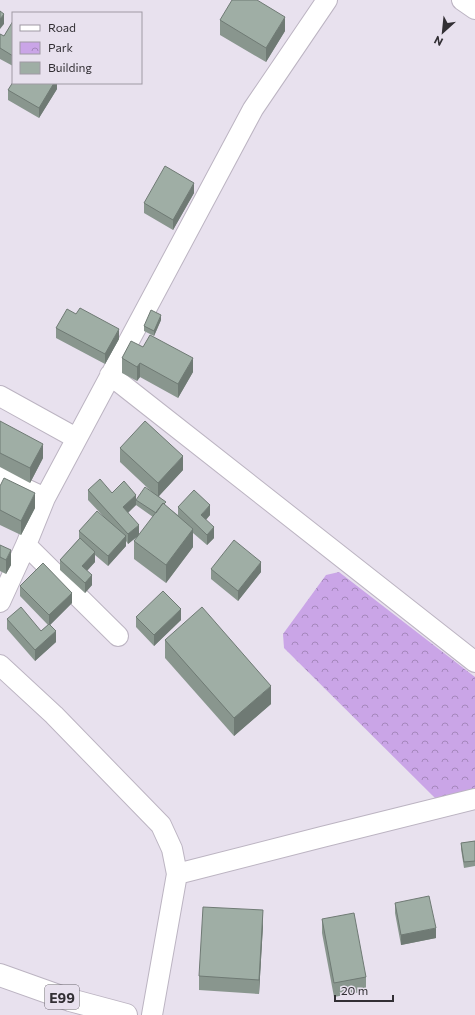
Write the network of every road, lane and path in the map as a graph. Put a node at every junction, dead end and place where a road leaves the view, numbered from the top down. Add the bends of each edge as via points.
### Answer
1 (327, 0) edge
2 (462, 0) edge
3 (475, 10) edge
4 (110, 375) junction
5 (0, 396) edge
6 (76, 438) junction
7 (0, 477) edge
8 (45, 498) junction
9 (26, 545) junction
10 (0, 602) edge
11 (118, 636) dead end
12 (475, 662) edge
13 (0, 665) edge
14 (475, 799) edge
15 (177, 874) junction
16 (0, 975) edge
17 (126, 1015) edge
18 (152, 1015) edge

1 - 4 street via 253,109
2 - 3 street
4 - 6 street
4 - 12 street
5 - 6 street
6 - 8 street
7 - 8 street
8 - 9 street
9 - 10 street
9 - 11 street
13 - 15 street via 54,715 161,825 172,849
14 - 15 street
15 - 18 street
16 - 17 highway, E99 via 70,1000

